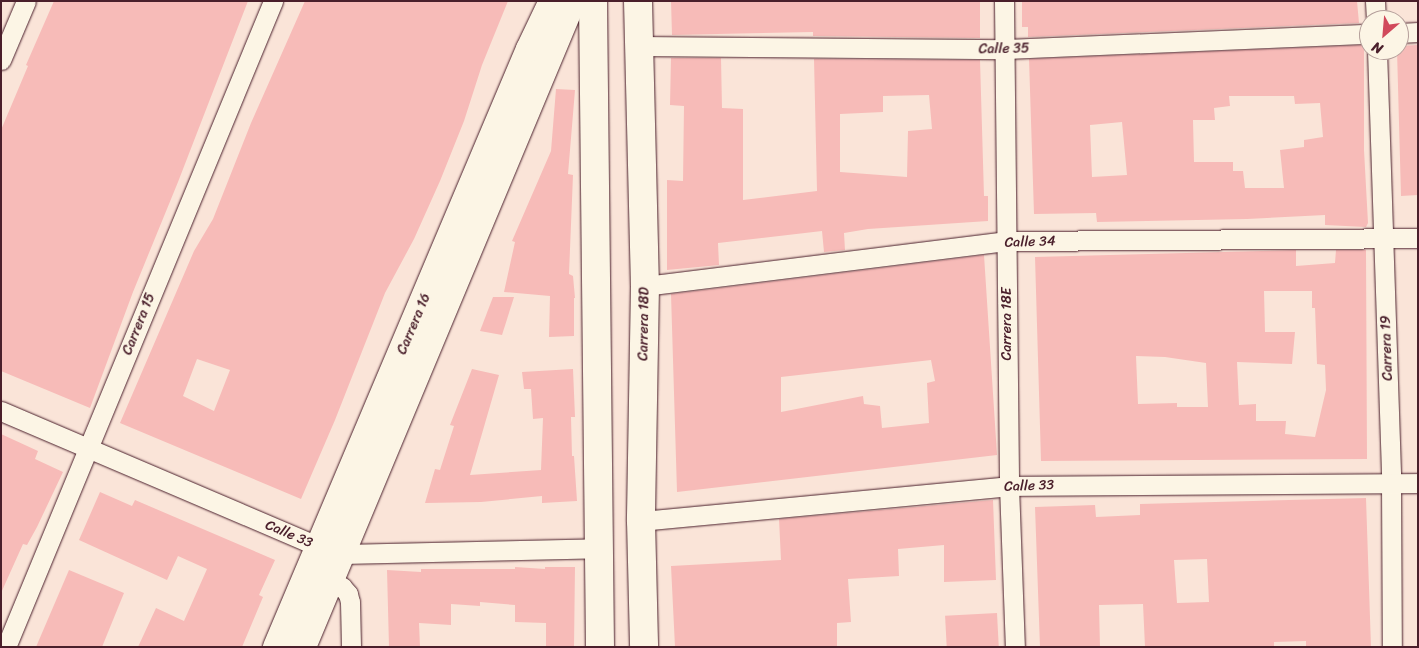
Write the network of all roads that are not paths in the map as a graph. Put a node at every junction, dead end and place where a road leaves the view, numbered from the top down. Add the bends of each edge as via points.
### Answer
1 (26, 1) edge
2 (273, 1) edge
3 (552, 1) edge
4 (573, 1) edge
5 (594, 1) edge
6 (638, 1) edge
7 (1004, 1) edge
8 (1359, 34) edge
9 (639, 46) junction
10 (1006, 49) junction
11 (1, 60) edge
12 (1377, 60) edge
13 (1383, 237) junction
14 (1418, 238) edge
15 (1006, 241) junction
16 (645, 286) junction
17 (1, 411) edge
18 (88, 448) junction
19 (1391, 482) junction
20 (1418, 483) edge
21 (1008, 486) junction
22 (641, 521) junction
23 (598, 548) junction
24 (331, 550) junction
25 (320, 577) junction
26 (6, 647) edge
27 (276, 647) edge
28 (303, 647) edge
29 (350, 647) edge
30 (600, 647) edge
31 (644, 647) edge
32 (1015, 647) edge
33 (1392, 647) edge

1 - 11 street
2 - 18 street, Carrera 15
3 - 24 street, Carrera 16 via 529,48
4 - 24 street, Carrera 16
5 - 23 main road
6 - 9 main road, Carrera 18D
7 - 10 street, Carrera 18E
8 - 10 street, Calle 35
9 - 10 street, Calle 35
9 - 16 main road, Carrera 18D
10 - 15 street, Carrera 18E
12 - 13 street, Carrera 19
13 - 14 street, Calle 34
13 - 15 street, Calle 34
13 - 19 street, Carrera 19
15 - 16 street, Calle 34
15 - 21 street, Carrera 18E
16 - 22 main road, Carrera 18D
17 - 18 street, Calle 33
18 - 24 street, Calle 33
18 - 26 street, Carrera 15
19 - 20 street, Calle 33
19 - 21 street, Calle 33
19 - 33 street, Carrera 19
21 - 22 street, Calle 33
21 - 32 street, Carrera 18E
22 - 31 main road, Carrera 18D
23 - 24 street, Calle 33
23 - 30 main road
24 - 25 street, Carrera 16
25 - 27 street, Carrera 16
25 - 28 street, Carrera 16
25 - 29 street via 342,587 350,602

